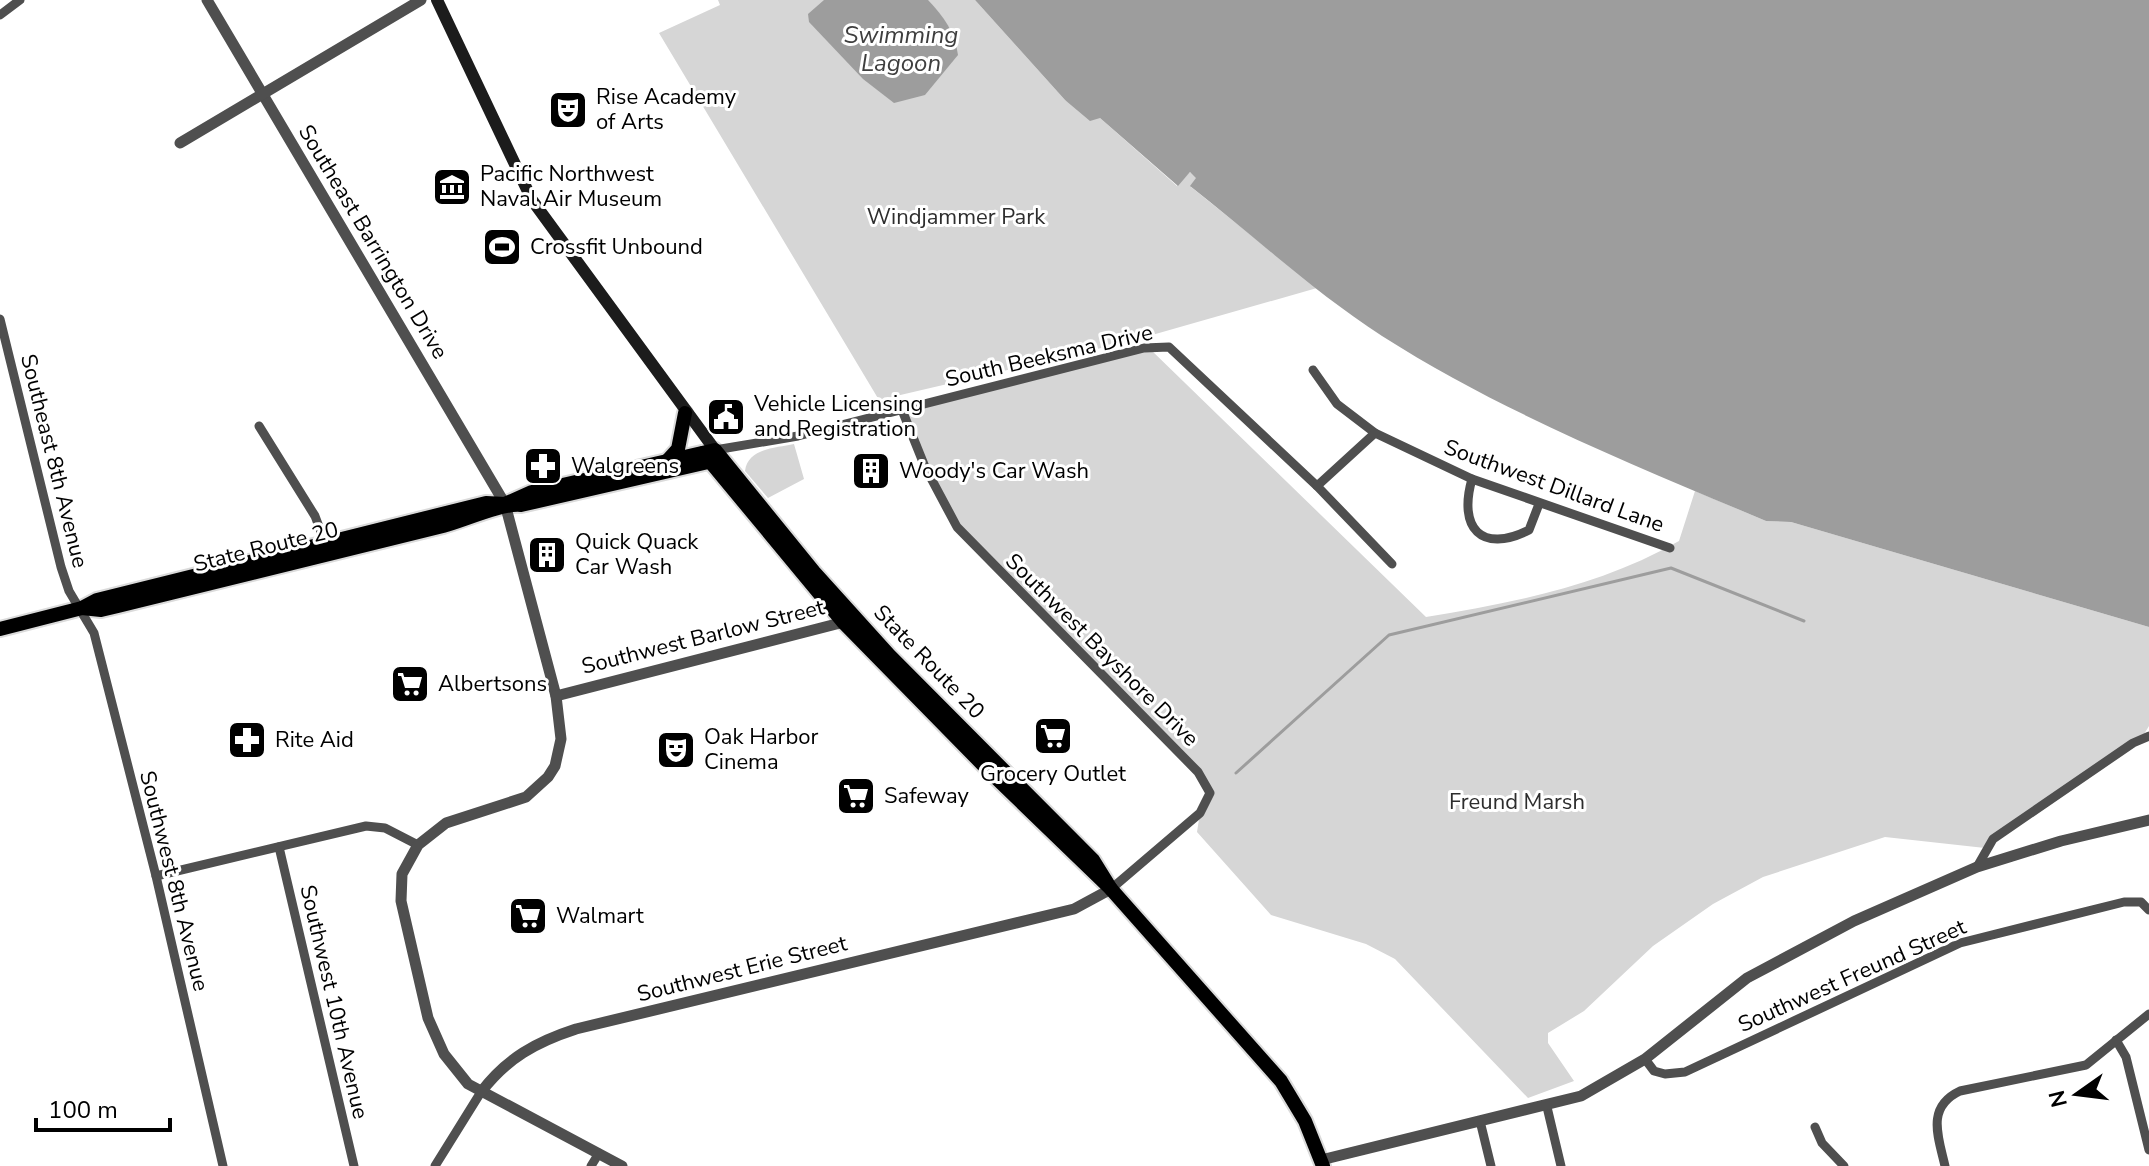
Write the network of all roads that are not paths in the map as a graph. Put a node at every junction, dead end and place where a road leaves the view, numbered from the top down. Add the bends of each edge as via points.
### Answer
1 (20, 0) edge
2 (207, 0) edge
3 (421, 0) edge
4 (437, 0) edge
5 (0, 15) edge
6 (261, 94) junction
7 (180, 143) dead end
8 (0, 319) edge
9 (1313, 370) dead end
10 (902, 410) junction
11 (685, 413) junction
12 (259, 426) dead end
13 (1375, 433) junction
14 (713, 456) junction
15 (668, 460) junction
16 (1472, 479) junction
17 (1317, 486) junction
18 (505, 504) junction
19 (1539, 504) junction
20 (322, 541) junction
21 (1670, 548) dead end
22 (304, 560) junction
23 (1392, 564) dead end
24 (82, 608) junction
25 (843, 622) junction
26 (860, 623) junction
27 (0, 629) edge
28 (556, 696) junction
29 (2149, 736) edge
30 (2149, 820) edge
31 (418, 845) junction
32 (279, 847) junction
33 (1977, 867) junction
34 (156, 876) junction
35 (1111, 889) junction
36 (2149, 910) edge
37 (2149, 1014) edge
38 (2116, 1040) junction
39 (1649, 1056) junction
40 (481, 1092) junction
41 (1547, 1107) junction
42 (1480, 1121) junction
43 (1815, 1127) dead end
44 (2149, 1150) edge
45 (599, 1153) junction
46 (1322, 1163) edge
47 (223, 1166) edge
48 (354, 1166) edge
49 (435, 1166) edge
50 (591, 1166) edge
51 (622, 1166) edge
52 (1491, 1166) edge
53 (1561, 1166) edge
54 (1844, 1166) edge
55 (1945, 1166) edge

1 - 5 street
2 - 6 street, Southeast Barrington Drive
3 - 6 street
4 - 11 main road via 532,200
6 - 7 street
6 - 18 street, Southeast Barrington Drive
8 - 24 street, Southeast 8th Avenue via 61,567
9 - 13 street, Southwest Dillard Lane via 1337,404
10 - 14 street, South Beeksma Drive
10 - 17 street, South Beeksma Drive via 1144,348 1169,347
10 - 35 street, Southwest Bayshore Drive via 957,527 1198,772 1210,793 1200,813
11 - 14 main road
11 - 15 main road via 678,449
12 - 20 street via 315,516
13 - 16 street, Southwest Dillard Lane
13 - 17 street
14 - 15 main road, State Route 20
14 - 18 main road, State Route 20 via 521,505
14 - 25 main road, State Route 20
14 - 26 main road, State Route 20
15 - 18 main road, State Route 20 via 532,492
16 - 19 street, Southwest Dillard Lane
16 - 19 street via 1468,517 1488,541 1509,540 1529,530
17 - 23 street
18 - 20 main road, State Route 20 via 486,503
18 - 22 main road, State Route 20 via 491,513
18 - 28 street, Southeast Barrington Drive
19 - 21 street, Southwest Dillard Lane
20 - 22 street
20 - 24 main road, State Route 20
22 - 24 main road, State Route 20 via 101,610
24 - 27 main road, State Route 20
24 - 34 street, Southwest 8th Avenue via 94,633
25 - 26 street, Southwest Barlow Street
25 - 28 street, Southwest Barlow Street
25 - 35 main road, State Route 20
26 - 35 main road, State Route 20 via 1093,860
28 - 31 street, Southeast Barrington Drive via 561,739 548,777 526,797 462,815
29 - 33 street via 1993,839
30 - 33 street
31 - 32 street via 376,825
31 - 40 street via 400,887 428,1018 452,1067
32 - 34 street
32 - 48 street, Southwest 10th Avenue
33 - 39 street via 1854,921 1747,978
34 - 47 street, Southwest 8th Avenue
35 - 40 street, Southwest Erie Street via 1074,909 576,1029 524,1050
35 - 46 main road, State Route 20 via 1281,1081
36 - 39 street, Southwest Freund Street via 2141,902 2124,902 1960,943 1685,1072 1665,1074
37 - 38 street
38 - 44 street via 2126,1057
38 - 55 street via 2086,1065 1960,1091 1944,1100 1936,1130
39 - 41 street via 1581,1096
40 - 45 street
40 - 49 street, Southwest Erie Street
41 - 42 street
41 - 53 street
42 - 46 street
42 - 52 street
43 - 54 street
45 - 50 street
45 - 51 street

